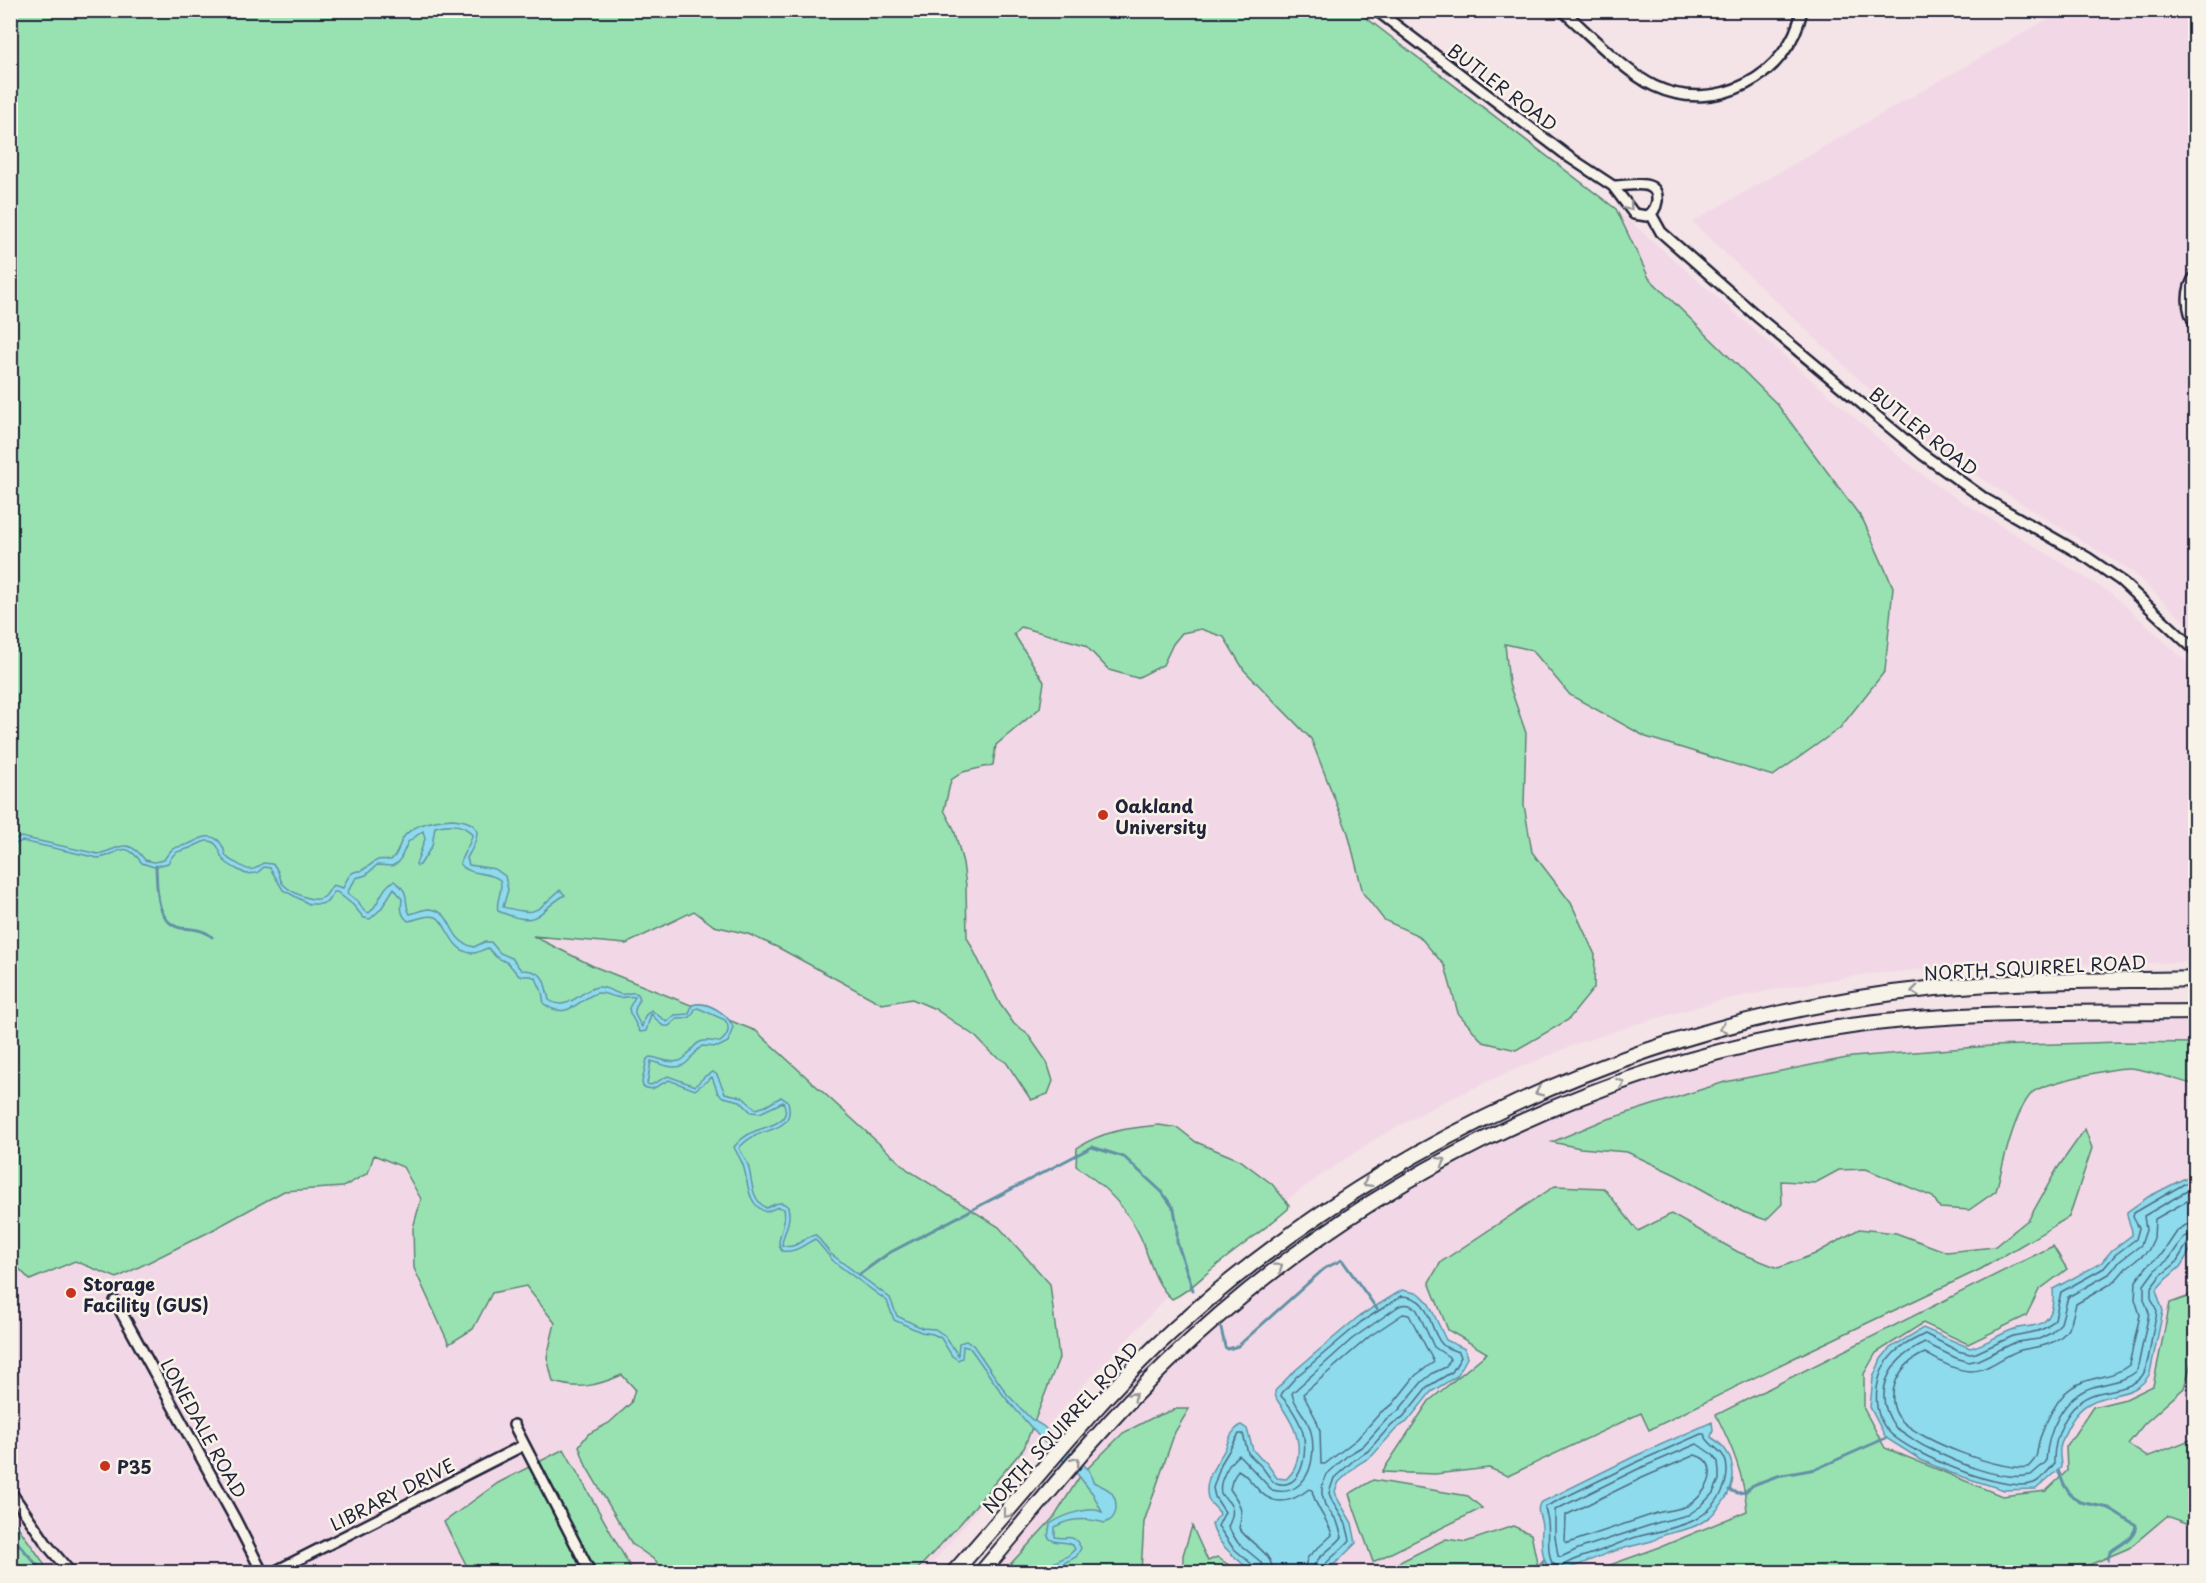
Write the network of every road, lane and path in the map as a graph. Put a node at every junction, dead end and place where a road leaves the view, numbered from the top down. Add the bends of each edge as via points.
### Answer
1 (1376, 10) edge
2 (1562, 10) edge
3 (1802, 10) edge
4 (1613, 186) junction
5 (1651, 214) junction
6 (2196, 275) edge
7 (2196, 325) edge
8 (2196, 651) edge
9 (2196, 979) edge
10 (2196, 1012) edge
11 (115, 1301) dead end
12 (514, 1425) dead end
13 (525, 1445) junction
14 (10, 1491) edge
15 (67, 1569) edge
16 (78, 1572) edge
17 (262, 1572) edge
18 (274, 1572) edge
19 (590, 1572) edge
20 (954, 1572) edge
21 (982, 1572) edge

1 - 4 street, BUTLER ROAD
2 - 3 street via 1643,80 1672,92 1703,96 1734,90 1764,74 1786,50
4 -> 5 street, BUTLER ROAD via 1634,214
4 - 5 street via 1648,185 1657,196
5 - 8 street, BUTLER ROAD via 1661,232 1891,429 1985,499 2120,580
6 - 7 street via 2188,299 2191,319
9 -> 20 main road, NORTH SQUIRREL ROAD via 1988,984 1852,999 1729,1026 1624,1059 1492,1114 1430,1146 1302,1225 1185,1320 1117,1386
21 -> 10 main road, NORTH SQUIRREL ROAD via 1136,1394 1225,1310 1326,1232 1382,1195 1514,1125 1648,1073 1721,1052 1850,1026 1993,1014
11 - 17 street, LONEDALE ROAD
12 - 13 street
13 - 18 street, LIBRARY DRIVE
13 - 19 street
14 - 15 street
15 - 16 street

